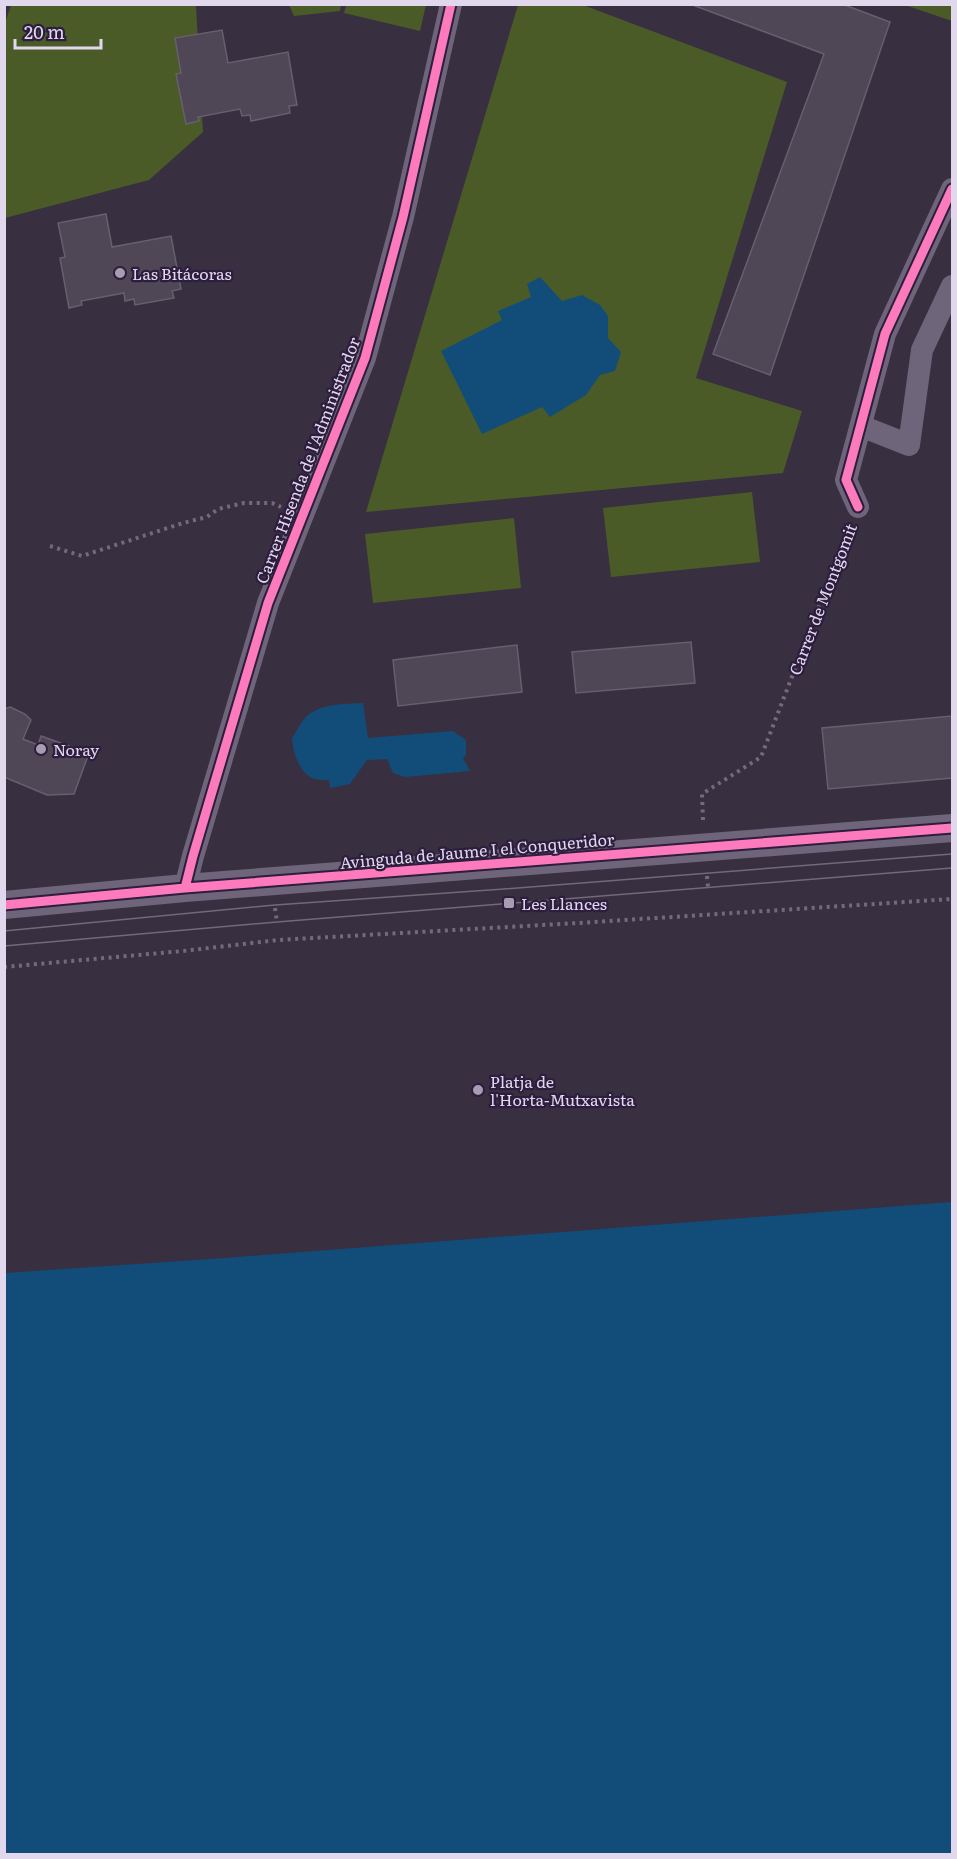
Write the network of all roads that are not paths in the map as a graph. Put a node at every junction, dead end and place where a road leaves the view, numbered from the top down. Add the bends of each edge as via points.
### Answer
1 (451, 4) edge
2 (952, 189) edge
3 (952, 286) edge
4 (861, 426) junction
5 (858, 507) road end
6 (952, 828) edge
7 (185, 888) junction
8 (4, 905) edge

1 - 7 street, Carrer Hisenda de l'Administrador via 403,218 365,358 268,603
2 - 4 street, Carrer de Montgomit via 885,334
3 - 4 street via 922,350 909,446
4 - 5 street, Carrer de Montgomit via 846,480
6 - 7 street, Avinguda de Jaume I el Conqueridor
7 - 8 street, Avinguda de Jaume I el Conqueridor

